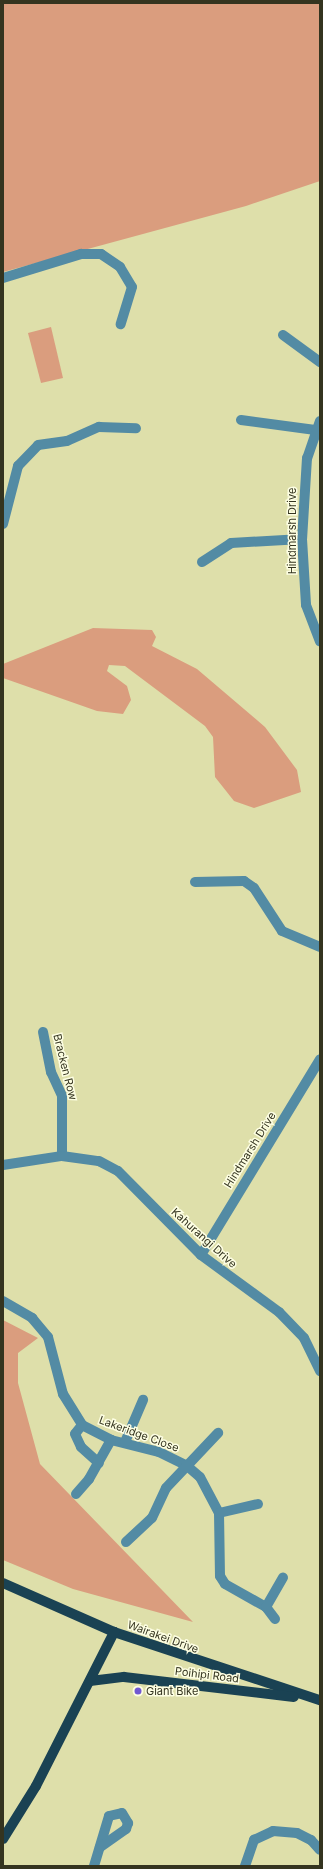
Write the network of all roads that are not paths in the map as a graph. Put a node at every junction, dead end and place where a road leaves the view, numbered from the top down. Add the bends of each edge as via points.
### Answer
1 (3, 278) edge
2 (121, 324) dead end
3 (283, 335) dead end
4 (320, 362) edge
5 (241, 420) dead end
6 (320, 421) edge
7 (136, 428) dead end
8 (315, 430) junction
9 (3, 524) edge
10 (302, 539) junction
11 (202, 562) dead end
12 (320, 641) edge
13 (194, 882) dead end
14 (320, 947) edge
15 (43, 1032) dead end
16 (320, 1059) edge
17 (62, 1156) junction
18 (3, 1165) edge
19 (201, 1255) junction
20 (3, 1300) edge
21 (320, 1372) edge
22 (143, 1400) dead end
23 (82, 1425) junction
24 (218, 1433) dead end
25 (111, 1440) junction
26 (125, 1442) junction
27 (98, 1463) junction
28 (186, 1465) junction
29 (76, 1494) dead end
30 (258, 1504) dead end
31 (219, 1513) junction
32 (126, 1542) dead end
33 (283, 1578) dead end
34 (3, 1583) edge
35 (266, 1607) junction
36 (275, 1619) dead end
37 (114, 1632) junction
38 (90, 1681) junction
39 (320, 1700) edge
40 (3, 1839) edge
41 (100, 1847) dead end
42 (320, 1850) edge
43 (94, 1866) edge
44 (245, 1866) edge

1 - 2 street via 81,254 101,254 120,267 132,287
3 - 4 street
5 - 8 street
6 - 8 street, Hindmarsh Drive
7 - 9 street via 100,427 67,441 38,445 18,466
8 - 10 street, Hindmarsh Drive via 304,486
10 - 11 street via 231,543
10 - 12 street, Hindmarsh Drive via 306,605
13 - 14 street via 244,881 254,888 282,931
15 - 17 street, Bracken Row via 52,1072 62,1096
16 - 19 street, Hindmarsh Drive
17 - 18 street, Kahurangi Drive
17 - 19 street, Kahurangi Drive via 99,1161 118,1170
19 - 21 street, Kahurangi Drive via 279,1312 304,1338
20 - 23 street, Lakeridge Close via 32,1318 48,1337 63,1394
22 - 26 street
23 - 25 street, Lakeridge Close
23 - 27 street via 75,1434 81,1447
24 - 28 street
25 - 26 street, Lakeridge Close
25 - 27 street
26 - 28 street, Lakeridge Close
27 - 29 street
28 - 31 street, Lakeridge Close via 211,1491
28 - 32 street via 166,1488 152,1518
30 - 31 street
31 - 35 street, Lakeridge Close via 220,1576 225,1584
33 - 35 street
34 - 37 main road, Wairakei Drive
35 - 36 street, Lakeridge Close
37 - 38 main road
37 - 39 main road, Wairakei Drive
38 - 39 main road, Poihipi Road via 124,1677
38 - 40 main road via 36,1786
41 - 43 street
42 - 44 street via 311,1840 297,1833 273,1831 260,1834 254,1840

